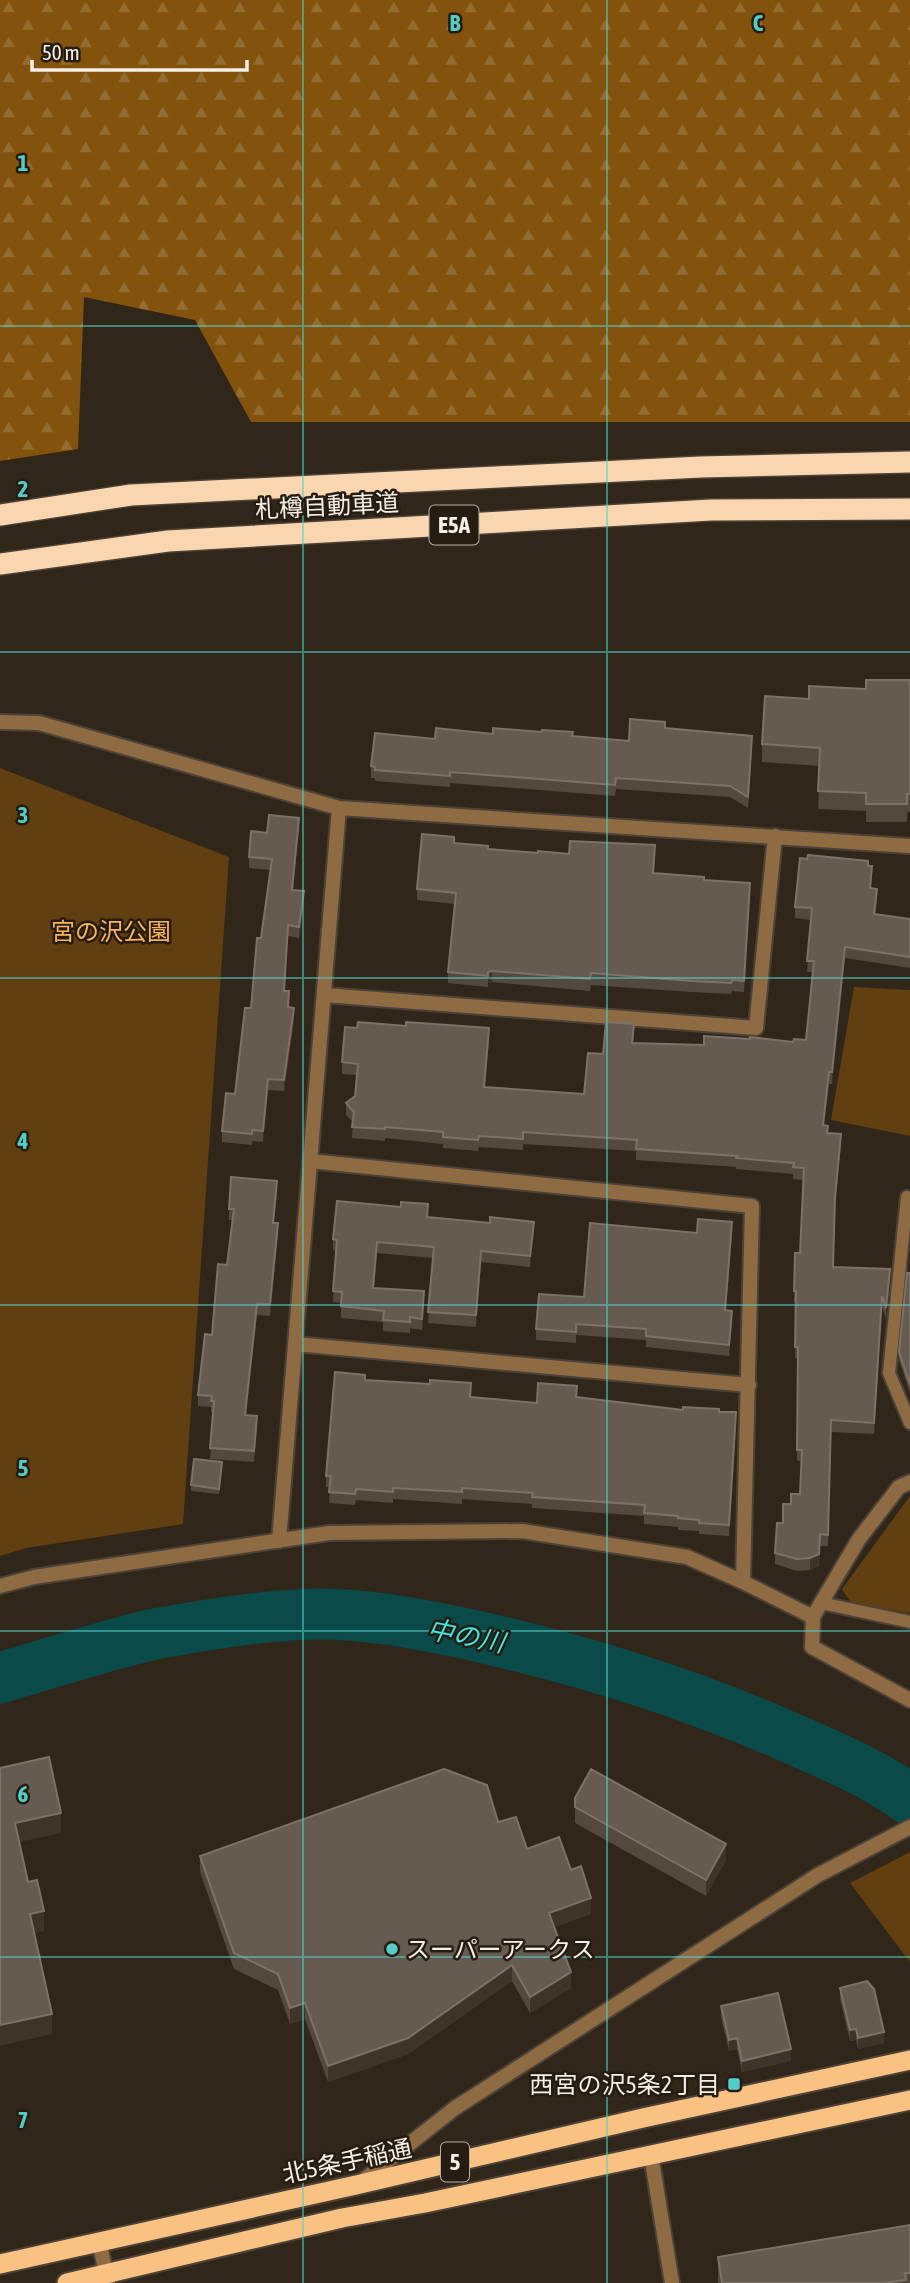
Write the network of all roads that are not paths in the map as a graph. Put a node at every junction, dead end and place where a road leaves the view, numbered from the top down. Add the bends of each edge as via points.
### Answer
1 (910, 462) edge
2 (910, 509) edge
3 (0, 515) edge
4 (0, 564) edge
5 (0, 722) edge
6 (339, 808) junction
7 (775, 836) junction
8 (910, 846) edge
9 (324, 995) junction
10 (310, 1161) junction
11 (908, 1197) dead end
12 (295, 1344) junction
13 (749, 1385) junction
14 (910, 1423) edge
15 (910, 1482) edge
16 (279, 1541) junction
17 (743, 1581) junction
18 (0, 1586) edge
19 (821, 1603) junction
20 (813, 1617) junction
21 (910, 1622) edge
22 (910, 1700) edge
23 (910, 1827) edge
24 (910, 2060) edge
25 (910, 2100) edge
26 (651, 2155) junction
27 (356, 2185) junction
28 (99, 2241) junction
29 (0, 2264) edge
30 (107, 2278) edge
31 (67, 2283) edge
32 (672, 2283) edge

1 - 3 highway, 札樽自動車道 / E5A via 701,467 131,495
2 - 4 highway, 札樽自動車道 / E5A via 711,510 167,541
5 - 6 street via 39,723
6 - 7 street
6 - 9 street
7 - 8 street
7 - 9 street via 756,1028
9 - 10 street
10 - 12 street
10 - 13 street via 751,1206
11 - 14 lane via 890,1373
12 - 13 street
12 - 16 street
13 - 17 street
15 - 19 street via 899,1487 859,1539
16 - 17 street via 329,1533 522,1531 687,1557
16 - 18 street
17 - 20 street
19 - 20 street
19 - 21 lane
20 - 22 street via 812,1647
23 - 27 street via 818,1875 455,2108
24 - 27 highway, 北5条手稲通 / 5
25 - 26 highway, 5
26 - 30 highway, 5 via 342,2218
26 - 32 street
27 - 28 highway, 北5条手稲通 / 5
28 - 29 highway, 北5条手稲通 / 5
28 - 30 street
30 - 31 highway, 5

